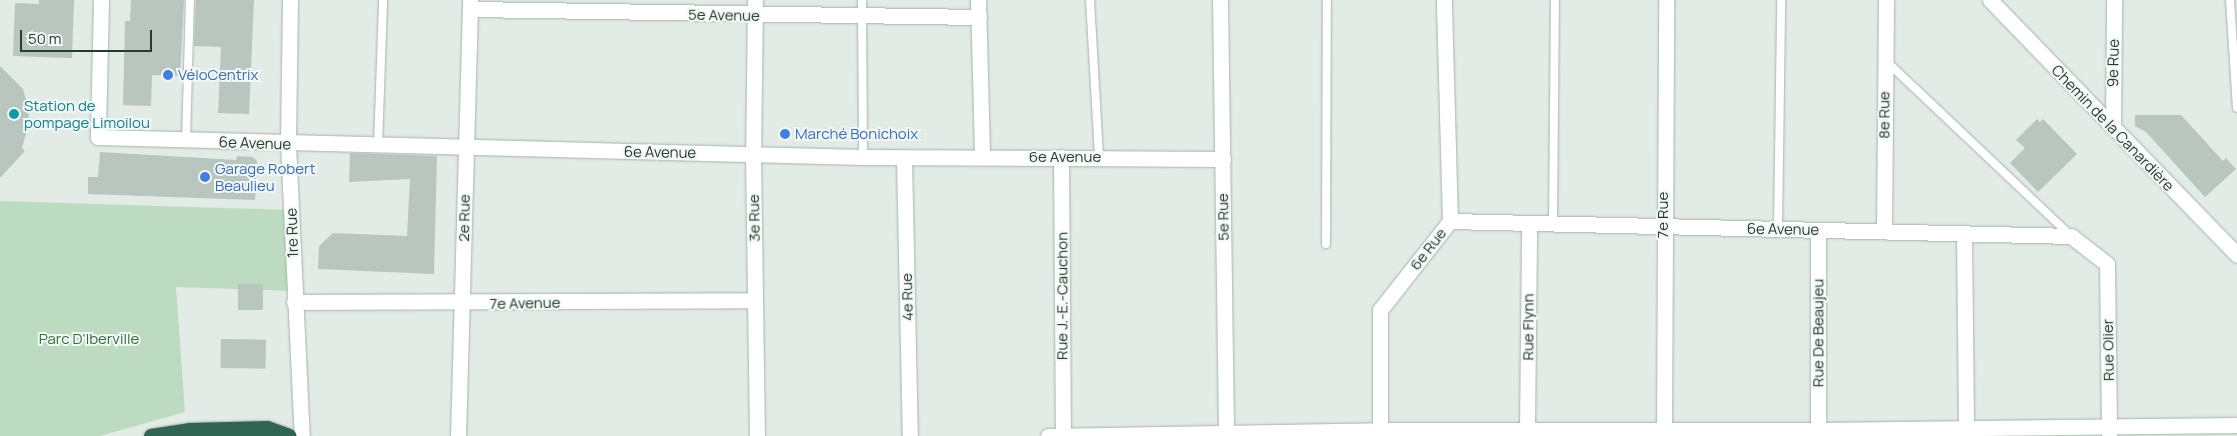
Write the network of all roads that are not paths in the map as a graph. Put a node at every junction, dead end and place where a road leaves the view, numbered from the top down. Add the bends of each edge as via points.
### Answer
1 (100, 0) edge
2 (190, 0) edge
3 (290, 0) edge
4 (384, 0) edge
5 (755, 0) edge
6 (862, 0) edge
7 (978, 0) edge
8 (1090, 0) edge
9 (1220, 0) edge
10 (1327, 0) edge
11 (1444, 0) edge
12 (1555, 0) edge
13 (1666, 0) edge
14 (1781, 0) edge
15 (1886, 0) edge
16 (1990, 0) edge
17 (2114, 0) edge
18 (2230, 0) edge
19 (470, 5) edge
20 (755, 16) junction
21 (862, 17) junction
22 (979, 18) junction
23 (1884, 59) junction
24 (2237, 108) edge
25 (2112, 126) junction
26 (186, 141) junction
27 (288, 144) junction
28 (378, 146) junction
29 (466, 148) junction
30 (753, 154) junction
31 (864, 157) junction
32 (982, 157) junction
33 (1061, 157) junction
34 (904, 158) junction
35 (1099, 158) junction
36 (1223, 159) junction
37 (1450, 221) junction
38 (1529, 223) junction
39 (1552, 224) junction
40 (1663, 226) junction
41 (1778, 229) junction
42 (1818, 230) junction
43 (1884, 231) junction
44 (1964, 233) junction
45 (2071, 236) junction
46 (1326, 244) dead end
47 (2237, 255) edge
48 (755, 300) junction
49 (294, 302) junction
50 (462, 304) junction
51 (2237, 425) edge
52 (1380, 430) junction
53 (1527, 430) junction
54 (1664, 430) junction
55 (2109, 431) edge
56 (1966, 432) edge
57 (1497, 433) edge
58 (1818, 433) edge
59 (1226, 434) junction
60 (151, 436) edge
61 (289, 436) edge
62 (302, 436) edge
63 (458, 436) edge
64 (757, 436) edge
65 (910, 436) edge
66 (1048, 436) edge
67 (1063, 436) edge

1 - 26 street, 6e Avenue via 98,137
2 - 26 lane
3 - 27 street, 1re Rue
4 - 28 lane
5 - 20 street, 3e Rue
6 - 21 lane
7 - 22 street
8 - 35 lane
9 - 36 street, 5e Rue
10 - 46 lane
11 - 37 street, 6e Rue
12 - 39 lane
13 - 40 street, 7e Rue
14 - 41 lane
15 - 23 street, 8e Rue
16 - 25 street, Chemin de la Canardière
17 - 25 street, 9e Rue
18 - 24 lane
19 - 20 street, 5e Avenue
19 - 29 street, 2e Rue
20 - 21 street, 5e Avenue
20 - 30 street, 3e Rue
21 - 22 street, 5e Avenue
21 - 31 lane
22 - 32 street
23 - 43 street, 8e Rue
23 - 45 lane
25 - 47 street, Chemin de la Canardière
26 - 27 street, 6e Avenue
27 - 28 street, 6e Avenue
27 - 49 street, 1re Rue
28 - 29 street, 6e Avenue
29 - 30 street, 6e Avenue
29 - 50 street, 2e Rue
30 - 31 street, 6e Avenue
30 - 48 street, 3e Rue
31 - 34 street, 6e Avenue
32 - 33 street, 6e Avenue
32 - 34 street, 6e Avenue
33 - 35 street, 6e Avenue
33 - 67 street, Rue J.-E.-Cauchon
34 - 65 street, 4e Rue
35 - 36 street, 6e Avenue
36 - 59 street, 5e Rue
37 - 38 street, 6e Avenue
37 - 52 street, 6e Rue via 1380,310
38 - 39 street, 6e Avenue
38 - 53 street, Rue Flynn
39 - 40 street, 6e Avenue
40 - 41 street, 6e Avenue
40 - 54 street, 7e Rue
41 - 42 street, 6e Avenue
42 - 43 street, 6e Avenue
42 - 58 street, Rue De Beaujeu
43 - 44 street, 6e Avenue
44 - 45 street, 6e Avenue
44 - 56 street
45 - 55 street, Rue Olier via 2107,264
48 - 50 street, 7e Avenue
48 - 64 street, 3e Rue
49 - 50 street, 7e Avenue
49 - 62 street, 1re Rue
50 - 63 street, 2e Rue
51 - 55 street
52 - 57 street
52 - 59 street
53 - 54 street
53 - 57 street
54 - 58 street
55 - 56 street
56 - 58 street
59 - 67 street
60 - 61 highway via 189,430 267,428
66 - 67 street

